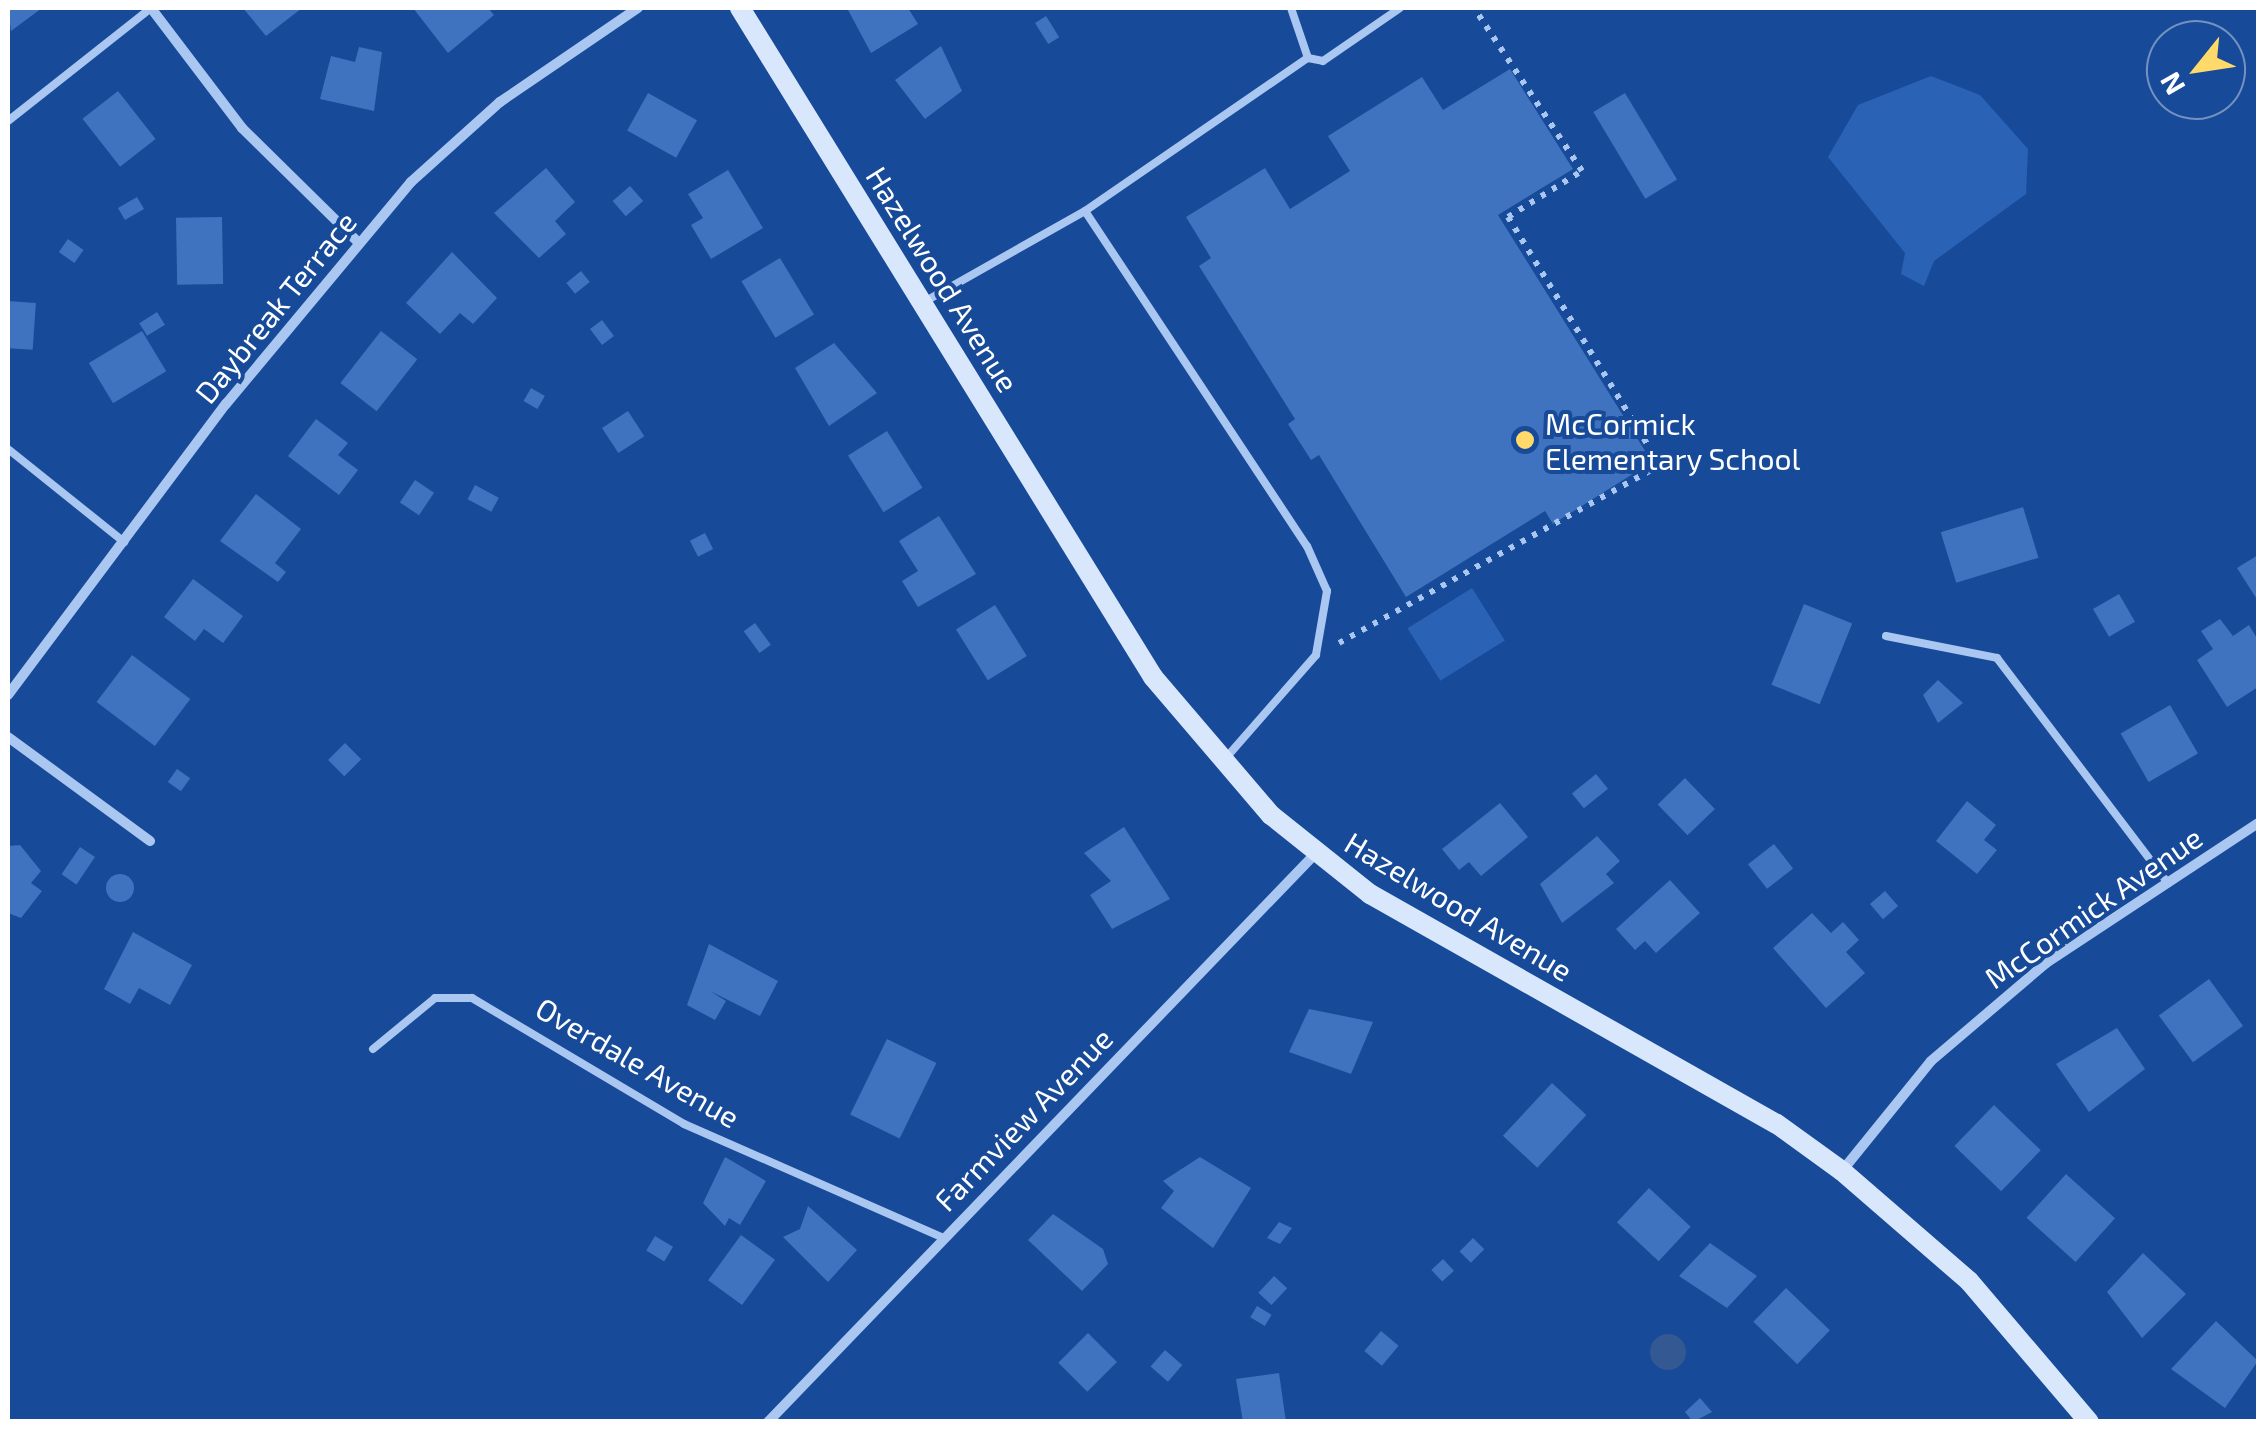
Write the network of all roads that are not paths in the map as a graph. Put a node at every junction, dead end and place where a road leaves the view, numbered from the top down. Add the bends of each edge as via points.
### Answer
1 (151, 8) edge
2 (638, 8) edge
3 (740, 8) edge
4 (1291, 8) edge
5 (1400, 8) edge
6 (1308, 58) junction
7 (8, 121) edge
8 (1085, 211) junction
9 (359, 243) junction
10 (924, 302) junction
11 (8, 449) edge
12 (124, 542) junction
13 (1886, 636) dead end
14 (8, 695) edge
15 (8, 736) edge
16 (1222, 762) junction
17 (2258, 823) edge
18 (150, 841) dead end
19 (1316, 854) junction
20 (2168, 883) junction
21 (374, 1048) dead end
22 (1842, 1171) junction
23 (942, 1237) junction
24 (768, 1422) edge
25 (2088, 1422) edge

1 - 7 lane
1 - 9 street via 242,128
2 - 9 street, Daybreak Terrace via 462,134
3 - 10 street, Hazelwood Avenue
4 - 6 lane
5 - 6 lane via 1323,60
6 - 8 lane
8 - 10 lane
8 - 16 lane via 1307,546 1327,591 1316,655
9 - 12 street, Daybreak Terrace
10 - 16 street, Hazelwood Avenue via 1115,619
11 - 12 lane
12 - 14 street, Daybreak Terrace
13 - 20 lane via 1997,658
15 - 18 street
16 - 19 street, Hazelwood Avenue
17 - 20 street, McCormick Avenue
19 - 22 street, Hazelwood Avenue
19 - 23 street, Farmview Avenue
20 - 22 street, McCormick Avenue via 2046,963 1962,1034 1877,1120
21 - 23 lane, Overdale Avenue via 436,998 472,998 684,1124
22 - 25 street, Hazelwood Avenue via 1968,1280
23 - 24 street, Farmview Avenue

